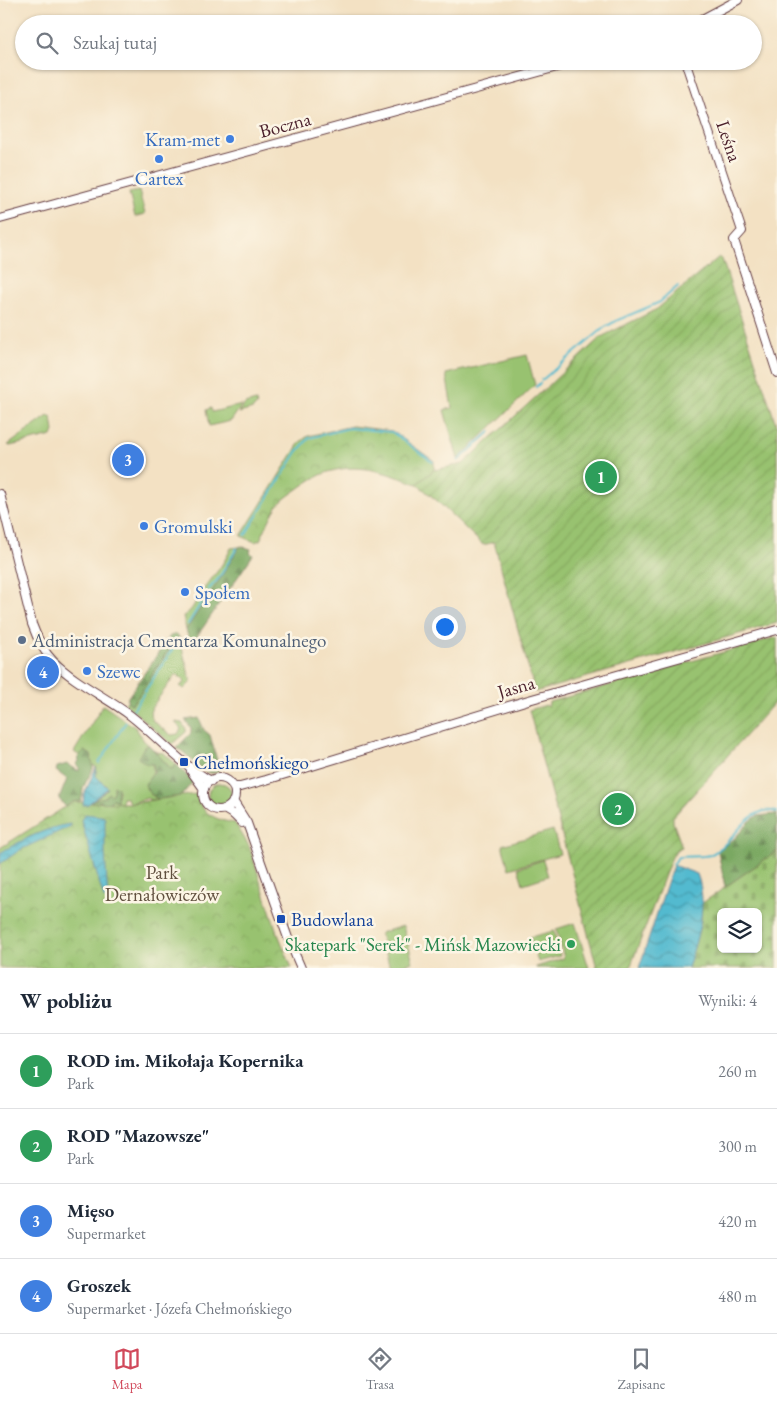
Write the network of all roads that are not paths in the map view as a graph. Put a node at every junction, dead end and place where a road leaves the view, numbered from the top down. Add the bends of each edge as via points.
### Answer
1 (738, 0) edge
2 (710, 15) edge
3 (545, 70) edge
4 (688, 70) edge
5 (0, 219) edge
6 (777, 373) edge
7 (0, 494) edge
8 (777, 630) edge
9 (187, 765) junction
10 (266, 780) junction
11 (211, 781) junction
12 (233, 787) junction
13 (204, 789) junction
14 (234, 799) junction
15 (224, 809) junction
16 (251, 837) junction
17 (301, 968) edge

1 - 2 street
3 - 5 street, Boczna
4 - 6 street, Leśna via 742,230 734,240
7 - 9 street via 32,624 45,650 57,665 133,717
8 - 10 street, Jasna via 524,701
9 - 11 street
9 - 13 street
10 - 12 street, Jasna
10 - 14 street, Jasna
11 - 12 street via 224,779
11 - 13 street
12 - 14 street
13 - 15 street via 206,803 215,809
14 - 15 street
14 - 16 street
15 - 16 street via 237,817
16 - 17 street

